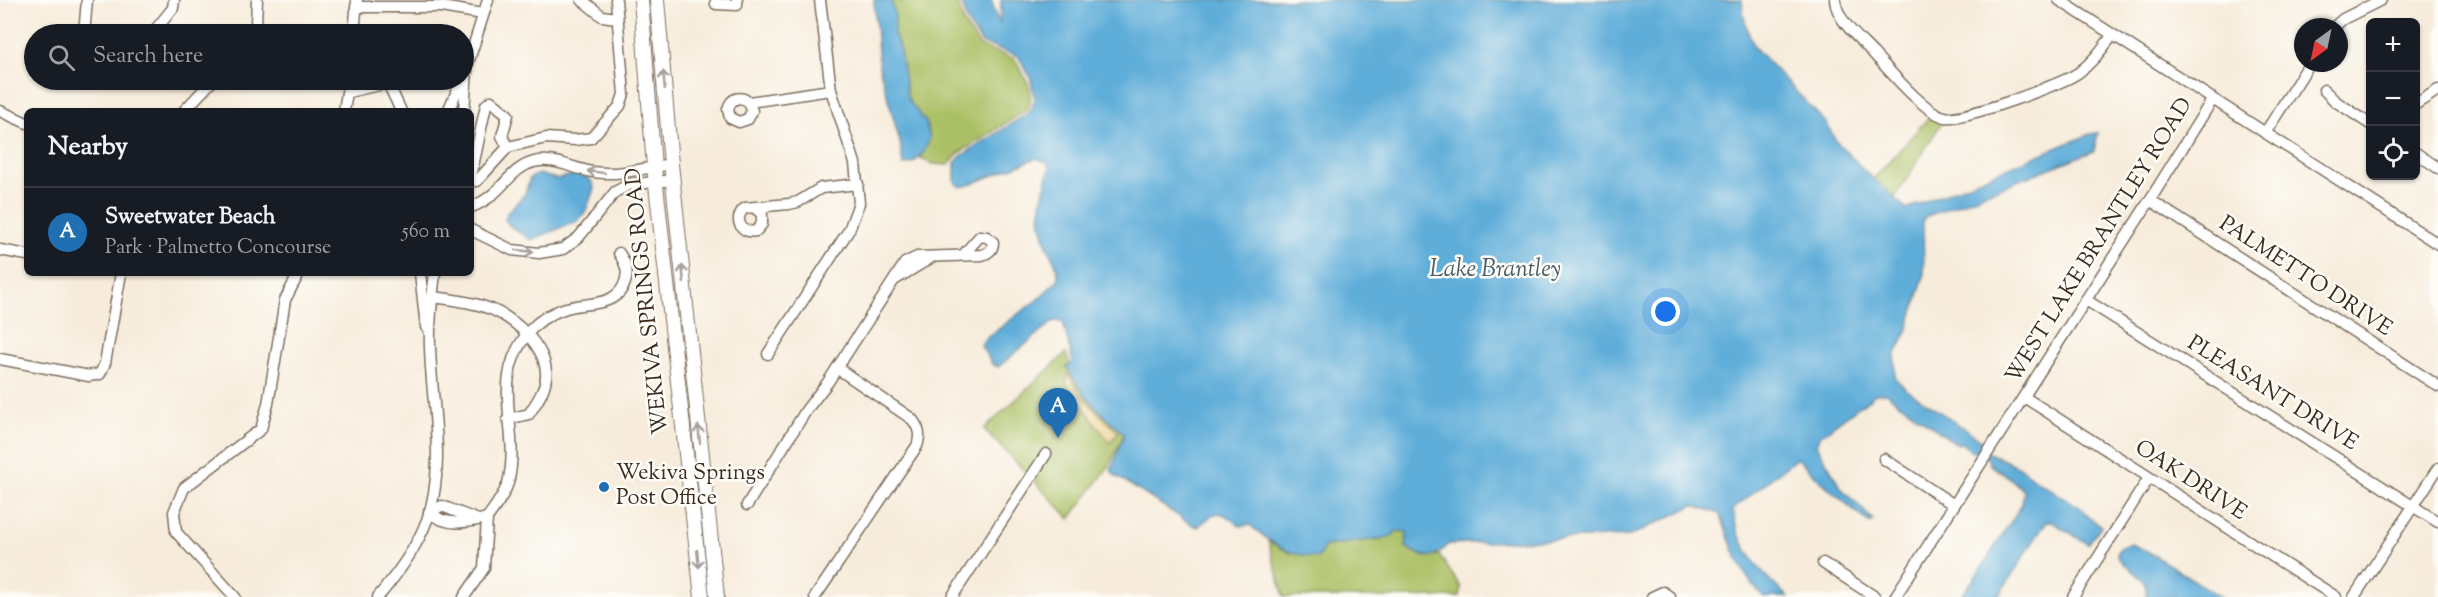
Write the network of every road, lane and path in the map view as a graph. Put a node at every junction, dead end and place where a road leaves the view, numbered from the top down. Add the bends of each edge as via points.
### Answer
1 (87, 0) edge
2 (174, 0) edge
3 (257, 0) edge
4 (488, 0) edge
5 (582, 0) edge
6 (615, 0) edge
7 (640, 0) edge
8 (657, 0) edge
9 (716, 0) edge
10 (737, 0) edge
11 (820, 0) edge
12 (1835, 0) edge
13 (2059, 0) edge
14 (2381, 0) edge
15 (356, 4) edge
16 (483, 14) junction
17 (617, 18) junction
18 (2345, 18) edge
19 (85, 24) edge
20 (160, 24) edge
21 (256, 24) edge
22 (355, 24) edge
23 (2112, 36) junction
24 (474, 42) edge
25 (2304, 72) edge
26 (205, 90) edge
27 (356, 90) edge
28 (393, 90) edge
29 (457, 90) edge
30 (464, 90) edge
31 (831, 90) junction
32 (2324, 90) dead end
33 (2438, 90) edge
34 (348, 92) joint
35 (2212, 100) junction
36 (2420, 101) edge
37 (749, 102) dead end
38 (190, 108) edge
39 (345, 108) edge
40 (400, 108) edge
41 (449, 108) edge
42 (464, 108) edge
43 (0, 111) edge
44 (2366, 121) edge
45 (24, 122) edge
46 (2265, 134) junction
47 (508, 147) junction
48 (2420, 156) edge
49 (474, 163) edge
50 (671, 164) junction
51 (654, 167) junction
52 (2438, 168) edge
53 (474, 180) edge
54 (673, 180) junction
55 (656, 182) junction
56 (858, 184) junction
57 (2150, 200) junction
58 (474, 206) edge
59 (755, 208) dead end
60 (474, 231) edge
61 (2438, 244) edge
62 (0, 250) edge
63 (619, 253) dead end
64 (24, 254) edge
65 (963, 255) dead end
66 (120, 276) edge
67 (296, 276) edge
68 (420, 276) edge
69 (435, 276) edge
70 (432, 297) junction
71 (2086, 300) junction
72 (528, 333) junction
73 (430, 345) junction
74 (768, 354) dead end
75 (0, 359) edge
76 (837, 368) junction
77 (2438, 386) edge
78 (2024, 397) junction
79 (508, 419) junction
80 (1046, 454) dead end
81 (1884, 459) dead end
82 (2438, 468) edge
83 (2149, 478) junction
84 (747, 505) dead end
85 (1954, 505) junction
86 (2414, 506) junction
87 (429, 512) junction
88 (483, 519) junction
89 (2438, 522) edge
90 (702, 529) junction
91 (1823, 563) dead end
92 (235, 597) edge
93 (378, 597) edge
94 (465, 597) edge
95 (702, 597) edge
96 (717, 597) edge
97 (815, 597) edge
98 (952, 597) edge
99 (1652, 597) edge
100 (1670, 597) edge
101 (1875, 597) edge
102 (1895, 597) edge
103 (2073, 597) edge
104 (2336, 597) edge
105 (2354, 597) edge

1 - 19 street
2 - 20 street via 173,8
3 - 21 street
4 - 16 street
5 - 17 street via 602,16
6 - 17 street
7 - 51 main road, WEKIVA SPRINGS ROAD
50 -> 8 main road, WEKIVA SPRINGS ROAD
9 - 10 street via 716,4 738,5
11 - 31 street
12 - 23 street via 1845,23 1905,86 1946,118 1965,116 2068,79 2087,66
13 - 23 street
14 - 18 street
15 - 16 street via 441,7
15 - 22 street
16 - 24 street
17 - 47 street via 624,94 620,106 591,138 546,138
23 - 35 street
25 - 46 street
26 - 38 street
27 - 34 street
28 - 40 street
29 - 41 street
30 - 42 street
31 - 37 street
31 - 56 street via 852,150
32 - 44 street
33 - 36 street
34 - 39 street
35 - 46 street, WEST LAKE BRANTLEY ROAD
35 - 57 street, WEST LAKE BRANTLEY ROAD
43 - 45 street
46 - 61 street, WEST LAKE BRANTLEY ROAD
47 - 49 street via 502,136 508,115 491,101 486,105
47 - 53 street via 477,181
48 - 52 street
50 - 51 street
50 - 54 main road, WEKIVA SPRINGS ROAD
51 - 55 main road, WEKIVA SPRINGS ROAD
51 -> 58 street via 614,173 593,172 557,161 534,162 516,171 497,193
54 - 55 street
90 -> 54 main road, WEKIVA SPRINGS ROAD
60 -> 55 street via 512,250 539,253 563,249 579,237 615,192 628,185
55 - 90 main road, WEKIVA SPRINGS ROAD
56 - 59 street via 821,188 798,202
56 - 74 street via 855,219
57 - 71 street, WEST LAKE BRANTLEY ROAD
57 - 77 street, PALMETTO DRIVE
62 - 64 street
63 - 72 street via 626,264 627,279 618,296 546,316
65 - 76 street via 932,258 907,267
66 - 75 street via 100,374 89,376
67 - 92 street via 285,300 261,429 184,488 174,513 176,532
68 - 73 street
69 - 70 street
70 - 72 street via 484,306
70 - 73 street
71 - 78 street, WEST LAKE BRANTLEY ROAD
71 - 86 street, PLEASANT DRIVE
72 - 79 street via 509,366
72 - 79 street via 546,376 540,397 529,414
73 - 87 street via 437,456
76 - 84 street
76 - 97 street via 912,419 920,437
78 - 83 street, OAK DRIVE
78 - 85 street, WEST LAKE BRANTLEY ROAD
79 - 88 street via 512,442 508,483
80 - 98 street
81 - 85 street
82 - 86 street
83 - 103 street
83 - 104 street, OAK DRIVE
85 - 102 street, WEST LAKE BRANTLEY ROAD
86 - 89 street, PLEASANT DRIVE
86 - 105 street
87 - 88 street via 442,506
87 - 93 street via 415,547
88 - 94 street via 484,568
90 -> 95 main road, WEKIVA SPRINGS ROAD
90 - 96 main road, WEKIVA SPRINGS ROAD
91 - 101 street
99 - 100 street via 1663,592

